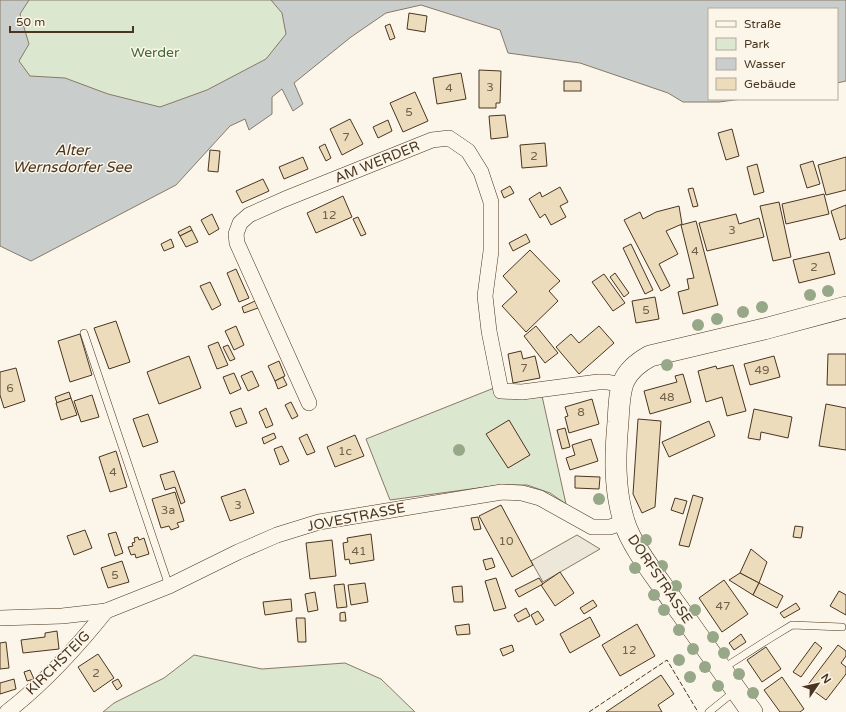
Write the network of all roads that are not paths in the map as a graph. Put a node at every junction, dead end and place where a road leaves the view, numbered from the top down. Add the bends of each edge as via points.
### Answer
1 (846, 307) edge
2 (84, 333) dead end
3 (622, 385) junction
4 (309, 403) dead end
5 (624, 522) junction
6 (169, 586) junction
7 (106, 611) junction
8 (0, 618) edge
9 (842, 627) dead end
10 (722, 669) junction
11 (736, 690) junction
12 (7, 712) edge
13 (709, 712) edge
14 (752, 712) edge

1 - 3 street, DORFSTRASSE via 650,356 630,369
2 - 6 lane
3 - 4 street, AM WERDER via 598,382 522,392 501,391 485,296 491,251 491,202 481,172 468,151 448,138 432,140 368,165 257,212 240,223 236,234 237,243
3 - 5 street, DORFSTRASSE via 616,470 618,498
5 - 6 street, JOVESTRASSE via 610,527 592,527 540,498 522,493 502,492 319,522 277,535
5 - 10 street, DORFSTRASSE via 652,570
6 - 7 street, JOVESTRASSE
7 - 8 street, JOVESTRASSE via 62,616
7 - 12 street, KIRCHSTEIG via 91,631 36,687
9 - 10 lane via 792,626
10 - 11 street, DORFSTRASSE
11 - 13 lane
11 - 14 street, DORFSTRASSE

